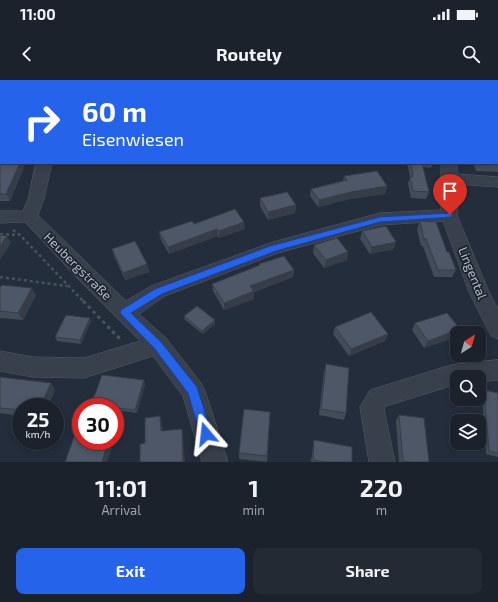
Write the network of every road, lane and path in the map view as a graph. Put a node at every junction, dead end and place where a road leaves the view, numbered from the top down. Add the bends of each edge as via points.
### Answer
1 (44, 164) edge
2 (448, 171) edge
3 (498, 182) edge
4 (450, 215) junction
5 (29, 216) junction
6 (5, 222) edge
7 (0, 234) edge
8 (20, 235) junction
9 (0, 278) edge
10 (68, 287) junction
11 (124, 313) junction
12 (498, 330) edge
13 (158, 345) junction
14 (133, 353) junction
15 (0, 361) edge
16 (498, 370) edge
17 (215, 462) edge
18 (382, 462) edge

1 - 5 street via 36,199
2 - 3 street
2 - 4 street, Lingental
4 - 11 street via 380,219 273,248 158,291
4 - 12 street, Lingental
5 - 6 street
5 - 11 street, Heubergstraße
6 - 8 path
7 - 8 path
8 - 10 path
9 - 10 path
10 - 14 path
11 - 13 street, Heubergstraße
13 - 14 street
13 - 17 street, Heubergstraße via 193,391
14 - 15 street via 84,368 33,367
16 - 18 street via 451,375 378,398 372,407

